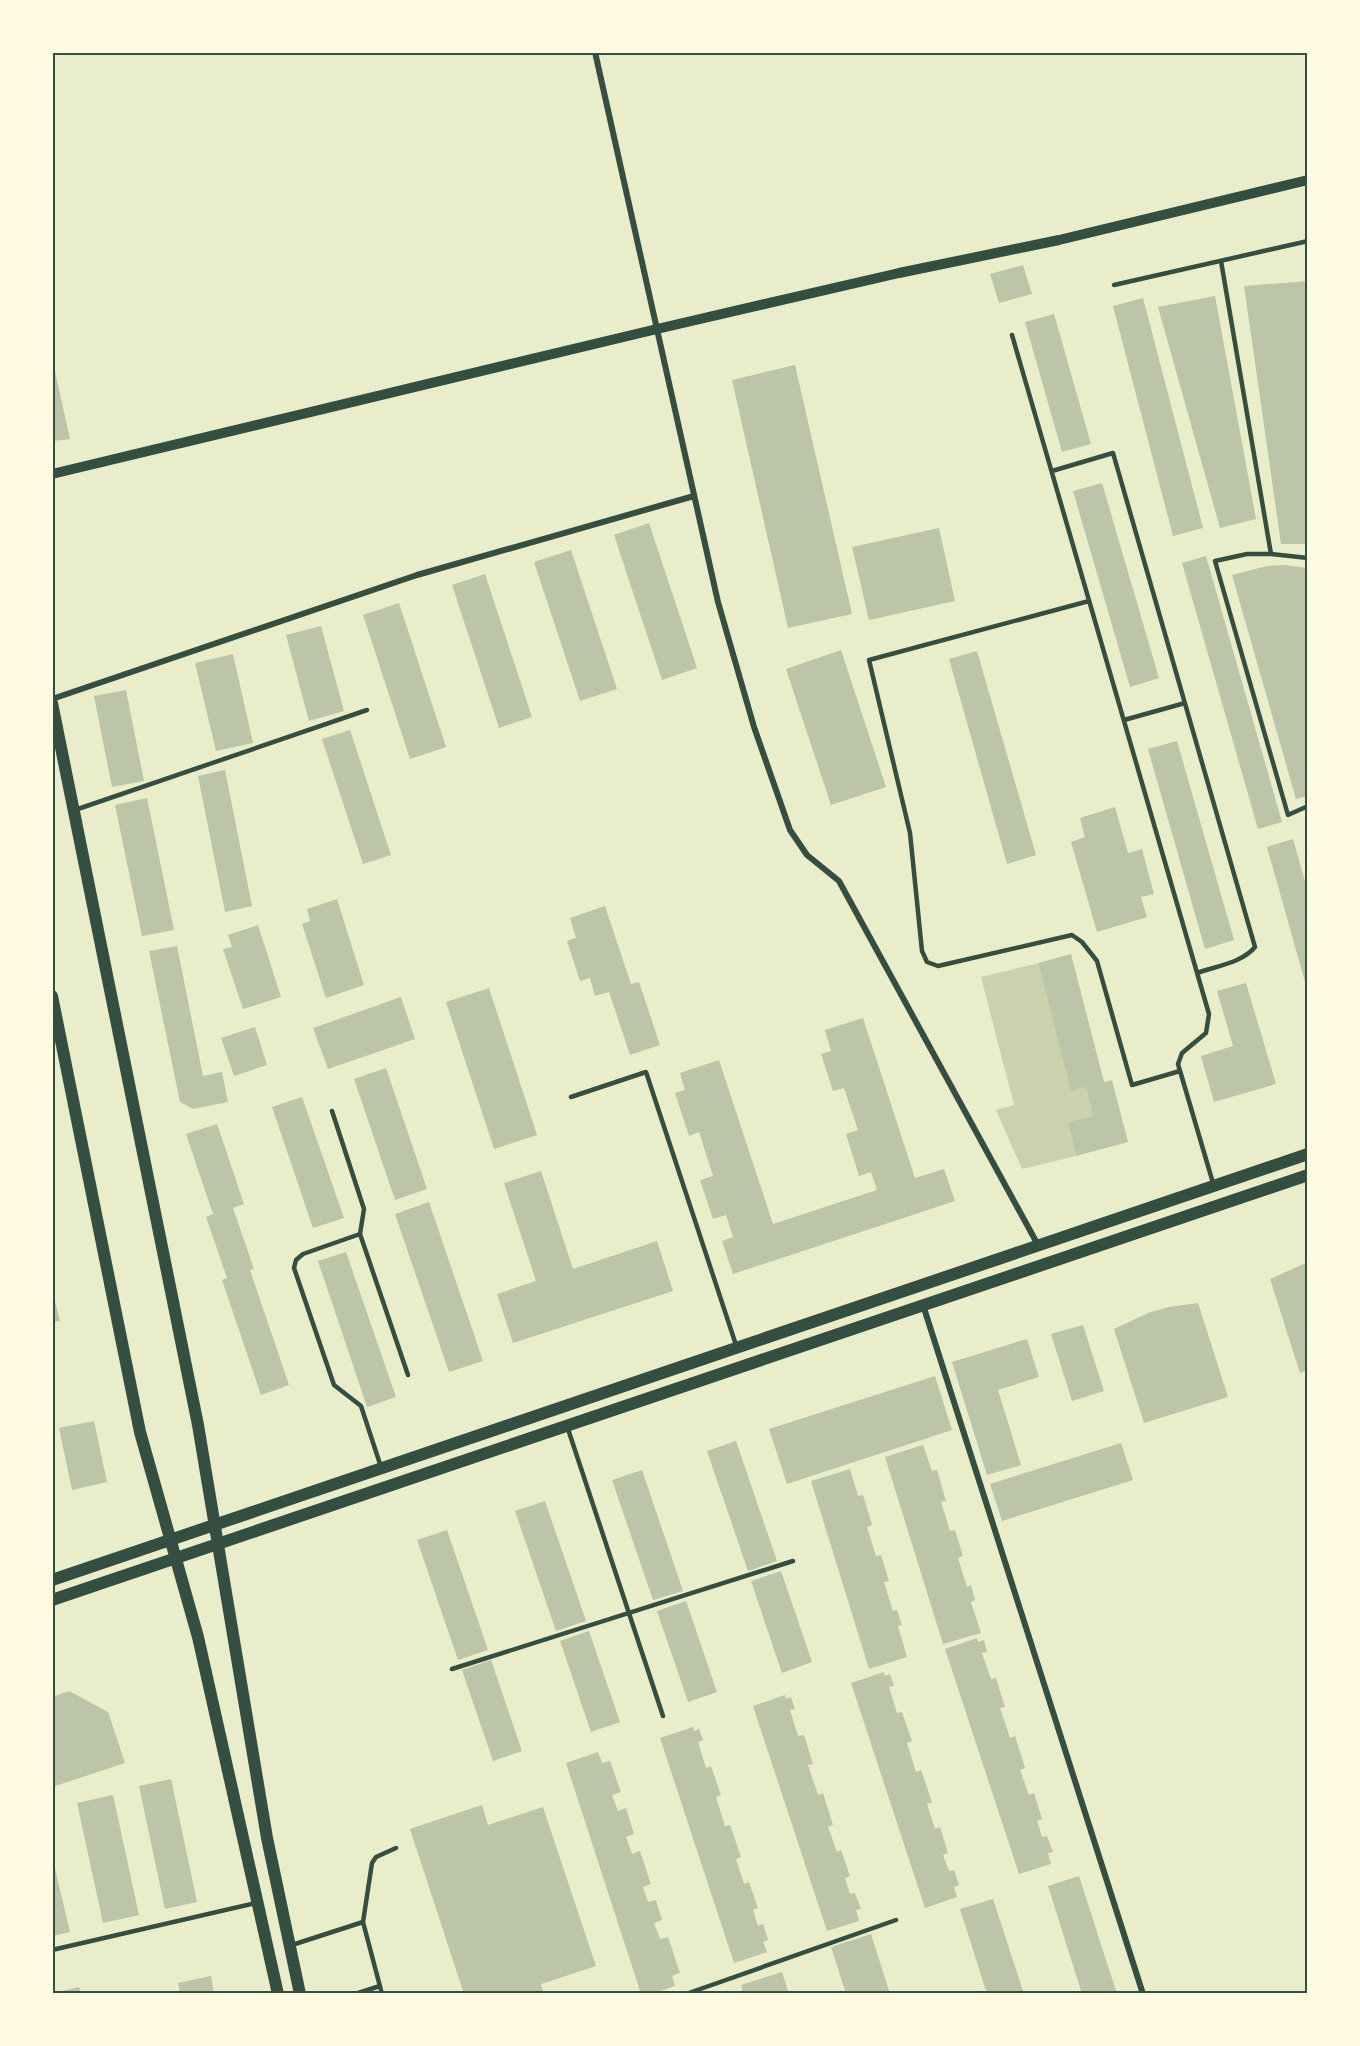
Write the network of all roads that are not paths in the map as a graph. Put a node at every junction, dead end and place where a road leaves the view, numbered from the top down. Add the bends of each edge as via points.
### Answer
1 (595, 52) edge
2 (1308, 180) edge
3 (1308, 241) edge
4 (1221, 261) junction
5 (1114, 285) dead end
6 (657, 329) junction
7 (1012, 335) dead end
8 (1052, 471) junction
9 (52, 474) edge
10 (694, 496) junction
11 (1271, 554) junction
12 (1308, 558) edge
13 (1089, 601) junction
14 (52, 701) edge
15 (1185, 703) junction
16 (367, 710) dead end
17 (1124, 720) junction
18 (1308, 806) edge
19 (75, 810) junction
20 (1197, 972) junction
21 (52, 996) edge
22 (1180, 1071) junction
23 (571, 1097) dead end
24 (332, 1111) dead end
25 (1308, 1154) edge
26 (1308, 1175) edge
27 (1214, 1186) junction
28 (360, 1234) junction
29 (1038, 1245) junction
30 (923, 1305) junction
31 (736, 1348) junction
32 (408, 1375) dead end
33 (567, 1426) junction
34 (382, 1468) junction
35 (214, 1525) junction
36 (171, 1540) junction
37 (218, 1544) junction
38 (176, 1558) junction
39 (793, 1561) dead end
40 (52, 1580) edge
41 (52, 1600) edge
42 (629, 1613) junction
43 (452, 1669) dead end
44 (663, 1716) dead end
45 (396, 1848) dead end
46 (258, 1902) junction
47 (896, 1920) dead end
48 (363, 1922) junction
49 (290, 1946) junction
50 (52, 1950) edge
51 (380, 1986) junction
52 (278, 1994) edge
53 (300, 1994) edge
54 (355, 1994) edge
55 (382, 1994) edge
56 (687, 1994) edge
57 (1143, 1994) edge

1 - 6 street
2 - 6 street
3 - 4 lane
4 - 5 lane
4 - 11 lane
6 - 9 street
6 - 10 street
7 - 8 lane
8 - 13 lane
8 - 15 lane via 1113,453
10 - 14 street via 417,575
10 - 29 street via 718,602 754,727 790,830 807,855 839,882
11 - 12 lane
11 - 18 lane via 1215,561 1288,815
13 - 17 lane
13 - 22 lane via 869,660 910,832 922,951 927,962 938,966 1072,935 1097,962 1131,1085
14 - 19 main road
15 - 17 lane
15 - 20 lane via 1255,946 1241,959
16 - 19 lane
17 - 20 lane
19 - 35 main road via 196,1414
20 - 22 lane via 1209,1014 1206,1033 1182,1053
21 - 36 main road via 140,1432
22 - 27 lane
23 - 31 lane via 646,1072
24 - 28 lane via 364,1209
25 - 27 main road
26 - 30 main road
27 - 29 main road
28 - 32 lane
28 - 34 lane via 303,1254 294,1268 334,1384 361,1406
29 - 31 main road
30 - 33 main road
30 - 57 street
31 - 34 main road
33 - 37 main road
33 - 42 lane
34 - 35 main road
35 - 36 main road
35 - 37 main road
36 - 38 main road
36 - 40 main road
37 - 38 main road
37 - 49 main road via 267,1838
38 - 41 main road
38 - 46 main road via 198,1637
39 - 42 lane
42 - 43 lane
42 - 44 lane
45 - 48 lane via 372,1863
46 - 50 lane
46 - 52 main road
47 - 56 lane
48 - 49 lane
48 - 51 lane
49 - 53 main road
51 - 54 lane
51 - 55 lane

